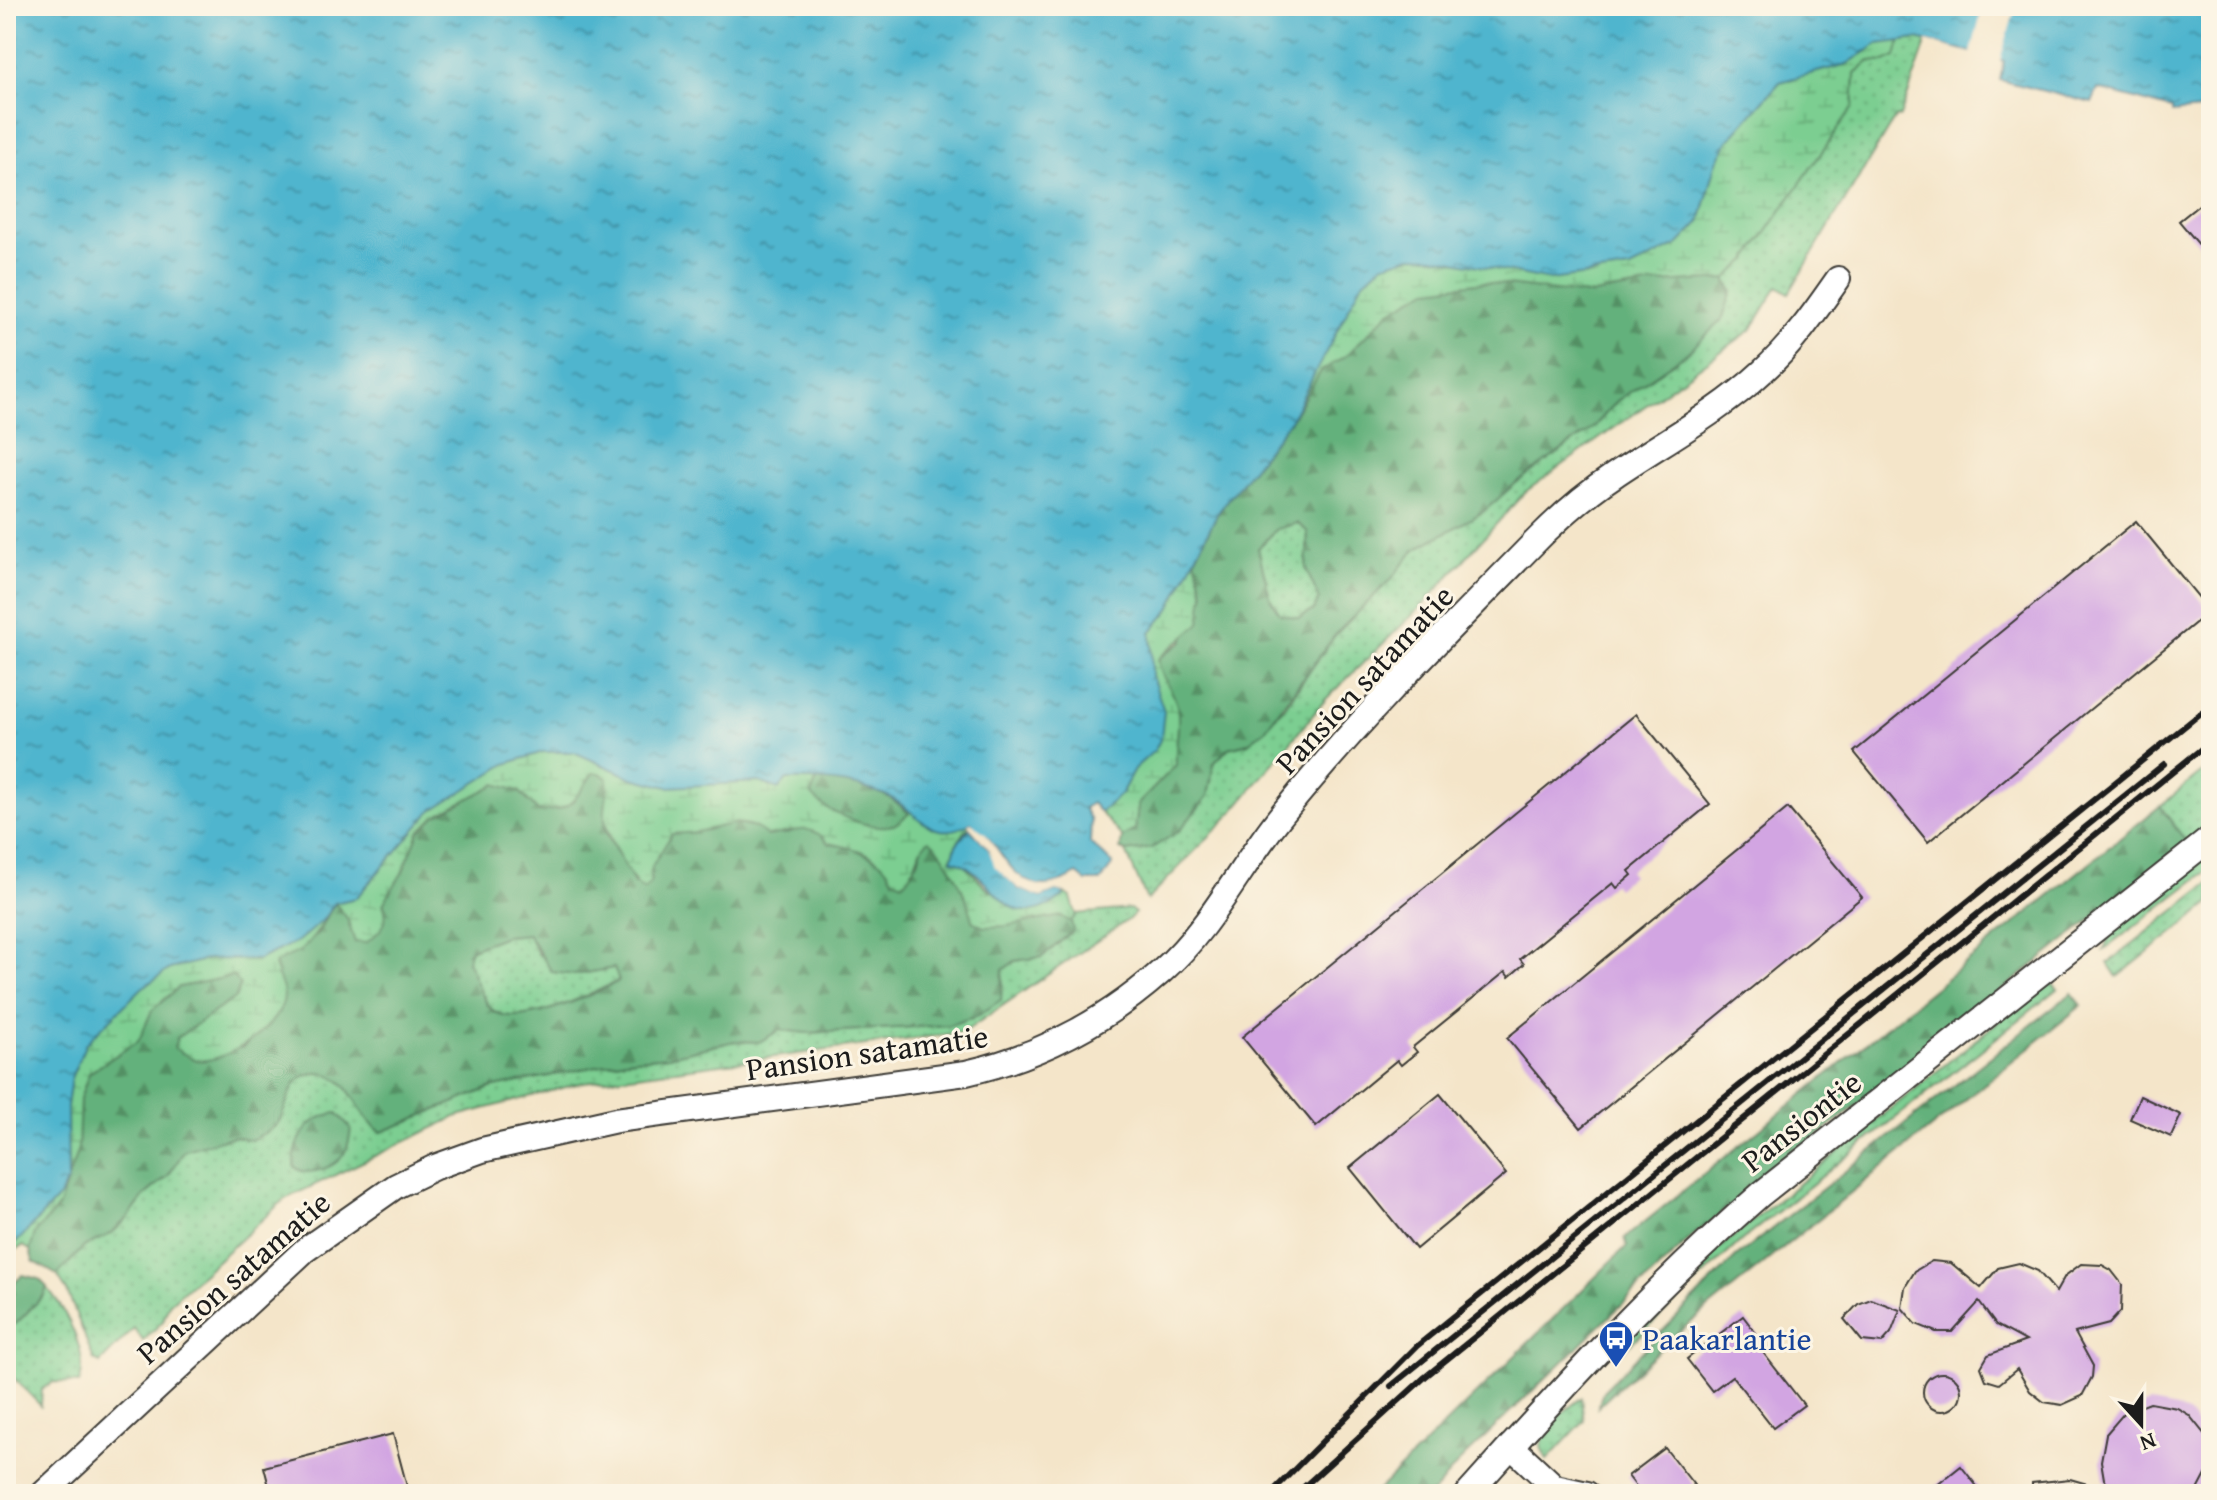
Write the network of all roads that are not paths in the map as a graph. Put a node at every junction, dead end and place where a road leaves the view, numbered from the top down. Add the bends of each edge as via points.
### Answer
1 (1838, 279) dead end
2 (2211, 838) edge
3 (1511, 1446) junction
4 (43, 1494) edge
5 (1468, 1494) edge
6 (1587, 1494) edge

1 - 4 street, Pansion satamatie via 1792,342 1761,373 1610,478 1531,546 1292,803 1163,971 1084,1029 1009,1063 966,1073 616,1120 482,1150 435,1167 396,1186 305,1250
2 - 3 street, Pansiontie via 1751,1202 1645,1299
3 - 5 street, Pansiontie
3 - 6 street via 1555,1487

